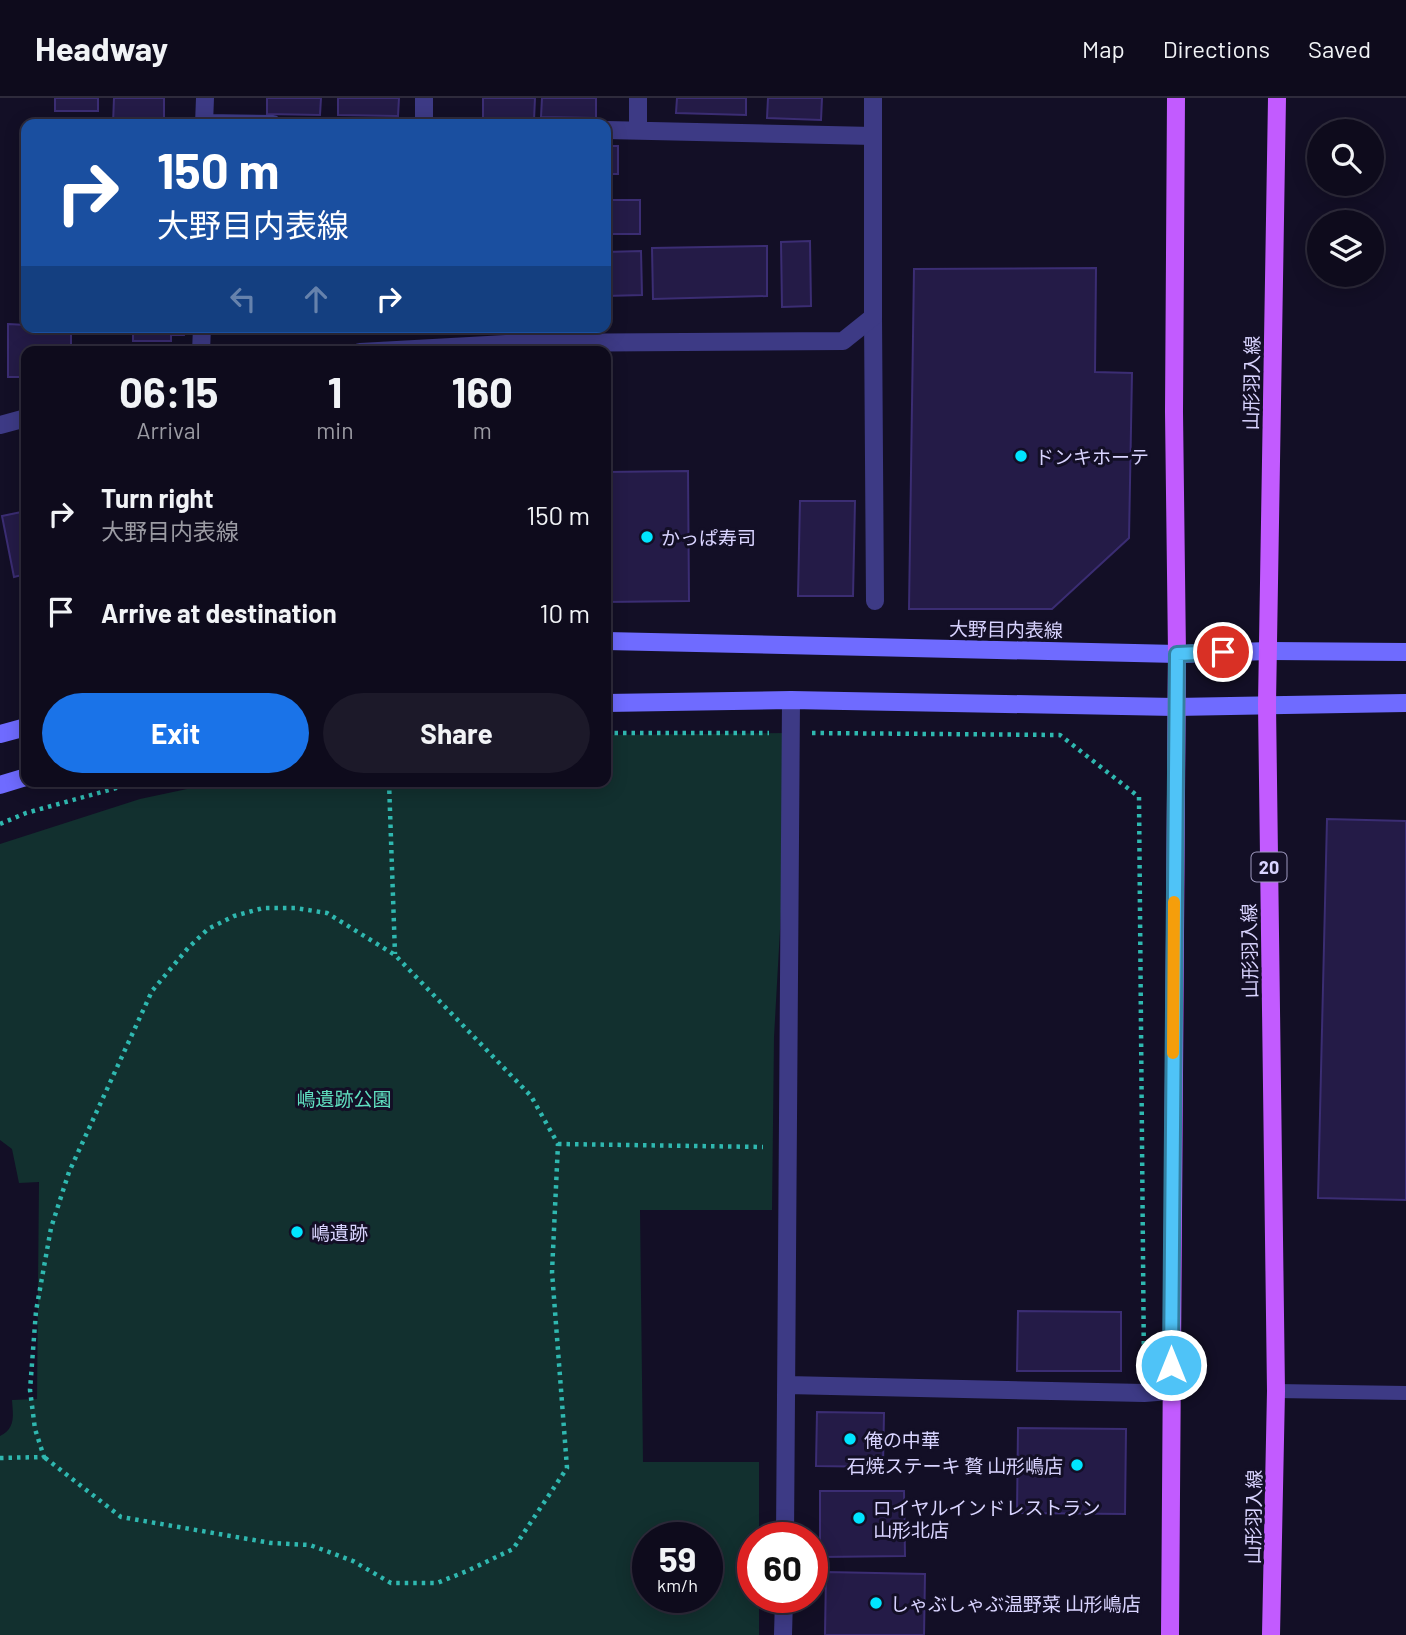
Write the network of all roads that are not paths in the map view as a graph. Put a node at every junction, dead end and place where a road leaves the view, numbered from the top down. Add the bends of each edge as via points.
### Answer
1 (205, 98) edge
2 (424, 98) edge
3 (638, 98) edge
4 (873, 98) edge
5 (1176, 98) edge
6 (1277, 98) edge
7 (204, 119) edge
8 (424, 119) edge
9 (611, 130) edge
10 (638, 130) junction
11 (873, 136) junction
12 (873, 317) junction
13 (469, 346) edge
14 (21, 419) edge
15 (0, 425) edge
16 (875, 601) dead end
17 (611, 641) edge
18 (1268, 651) junction
19 (1406, 652) edge
20 (1177, 654) junction
21 (791, 699) junction
22 (611, 703) edge
23 (1406, 703) edge
24 (1267, 704) junction
25 (1175, 707) junction
26 (21, 728) edge
27 (0, 734) edge
28 (21, 779) edge
29 (0, 785) edge
30 (787, 1385) junction
31 (1170, 1391) junction
32 (1276, 1391) junction
33 (1406, 1393) edge
34 (785, 1522) edge
35 (784, 1613) edge
36 (783, 1635) edge
37 (1170, 1635) edge
38 (1271, 1635) edge

1 - 7 street
2 - 8 street
3 - 10 street
4 - 11 street
5 - 20 main road
6 - 18 main road, 山形羽入線 / 20
9 - 10 street
10 - 11 street
11 - 12 street
12 - 13 street via 843,341
12 - 16 street
14 - 15 street
17 - 20 main road, 大野目内表線
18 - 19 main road, 大野目内表線
18 - 20 main road, 大野目内表線
18 - 24 main road, 山形羽入線 / 20
20 - 25 main road
21 - 22 main road
21 - 25 main road
21 - 30 street
23 - 24 main road
24 - 25 main road
24 - 32 main road, 山形羽入線 / 20
25 - 31 main road
26 - 27 main road
28 - 29 main road
30 - 31 street
30 - 34 street
31 - 37 main road
32 - 33 lane
32 - 38 main road, 山形羽入線 / 20
35 - 36 street

